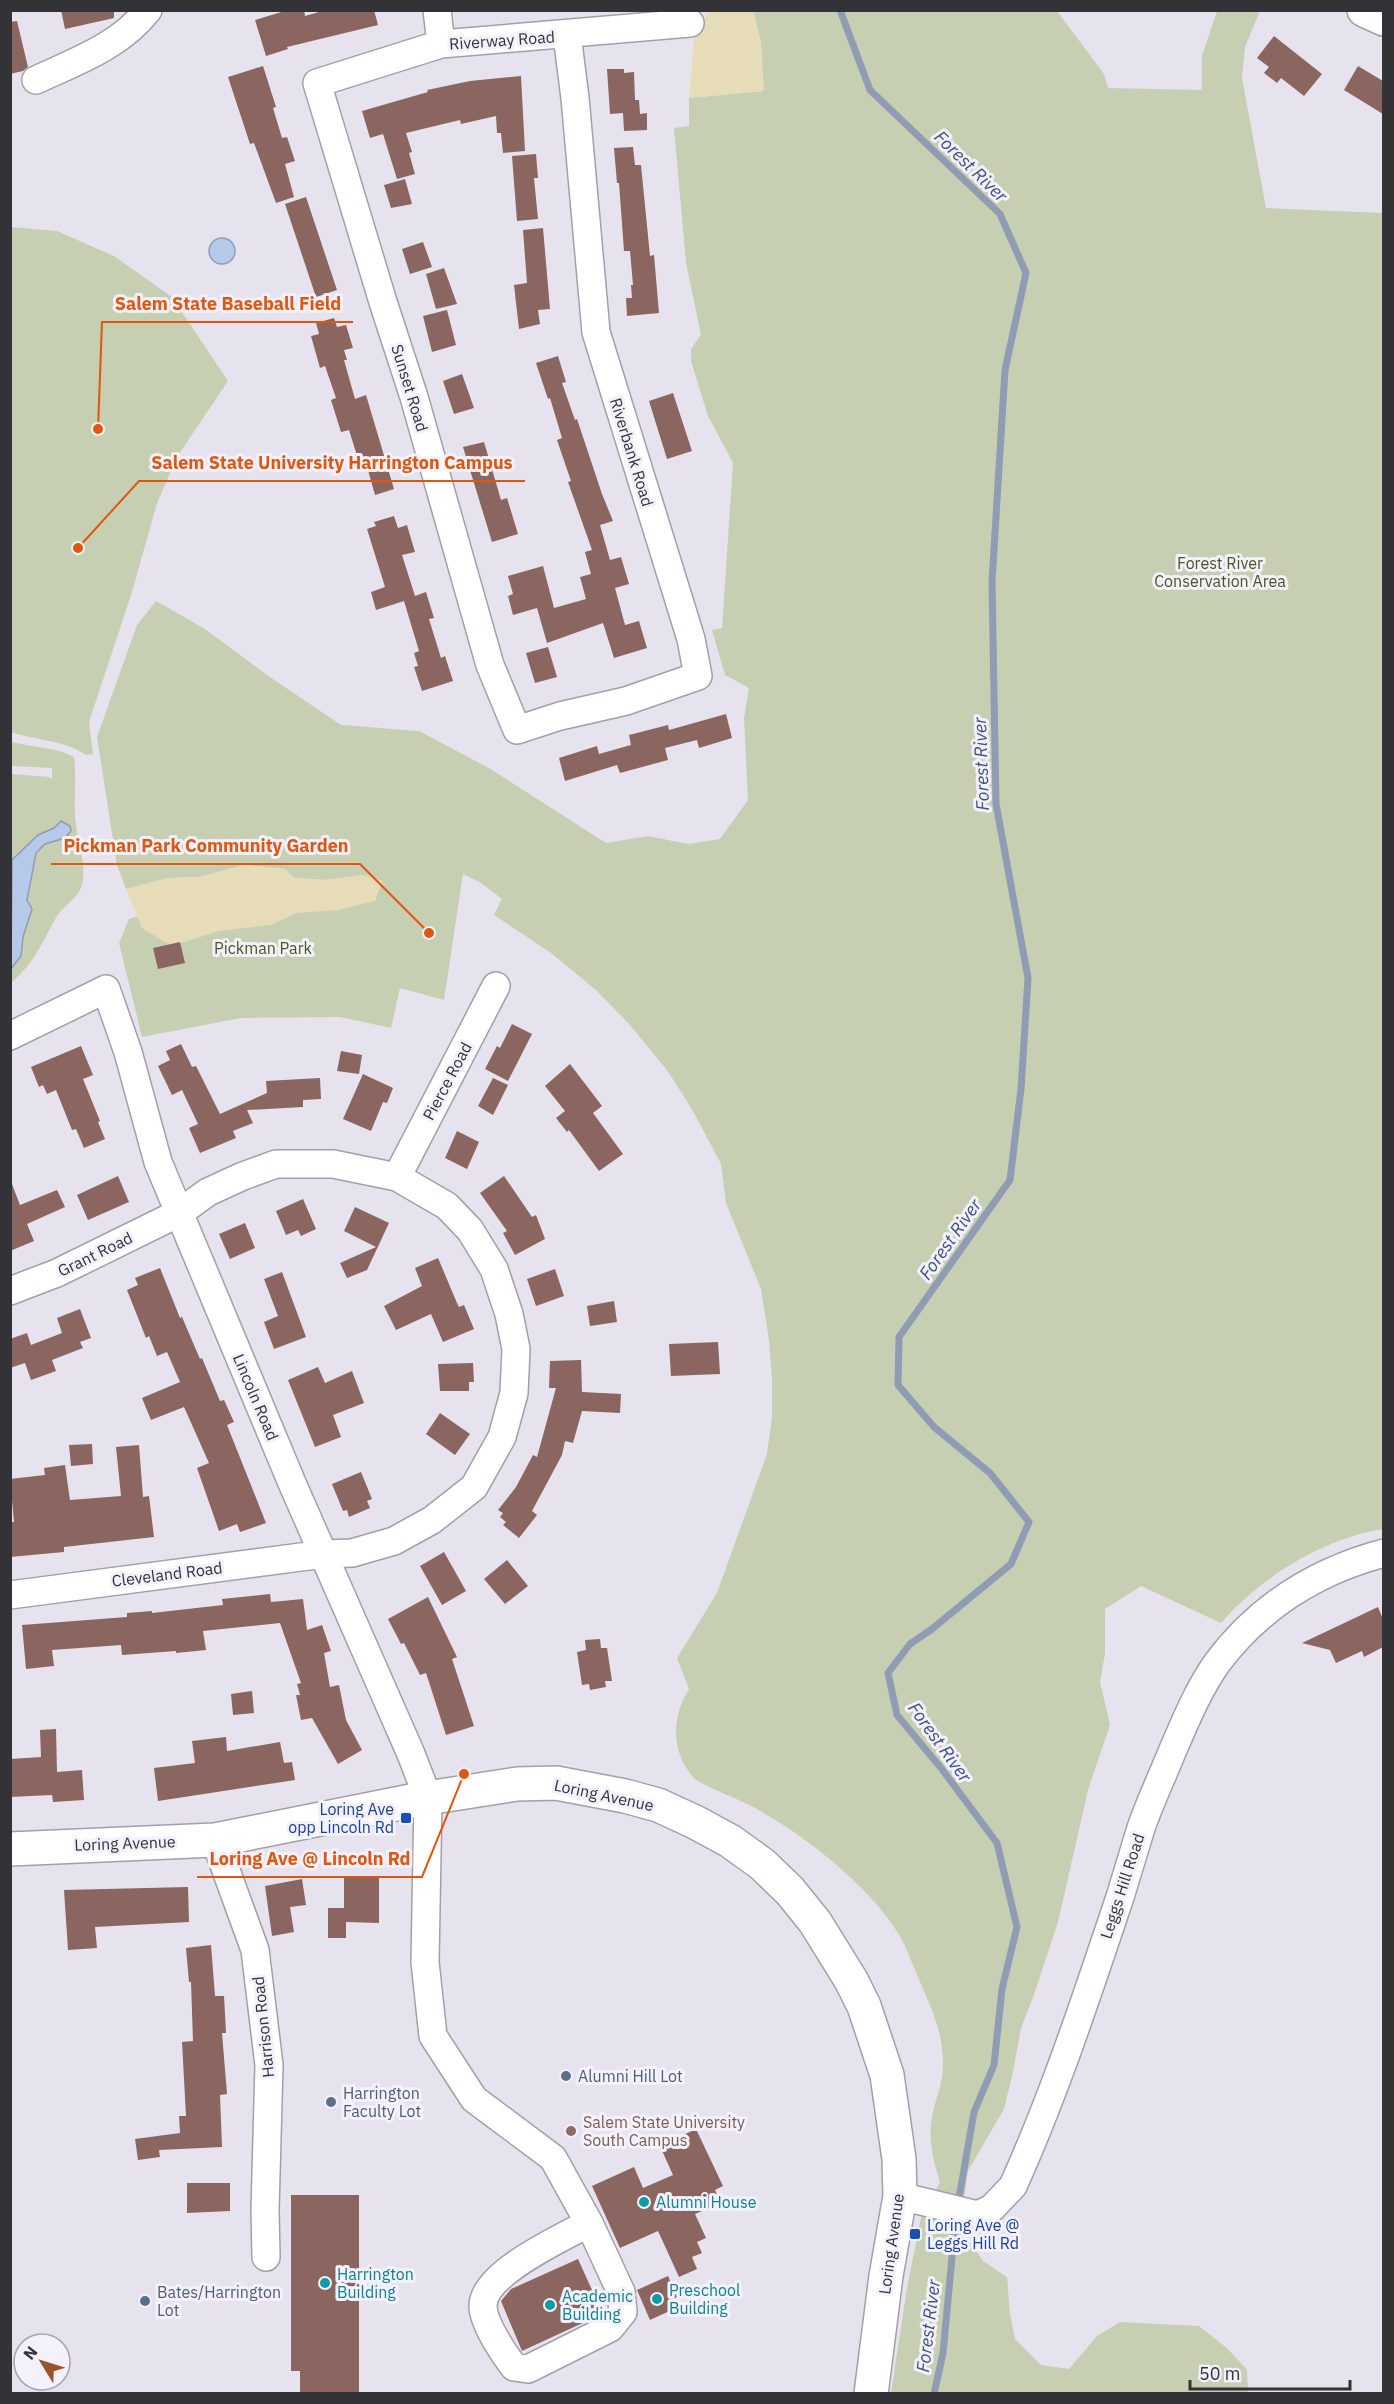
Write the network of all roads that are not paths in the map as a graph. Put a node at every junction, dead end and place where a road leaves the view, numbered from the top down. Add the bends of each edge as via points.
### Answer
1 (148, 10) edge
2 (437, 10) edge
3 (1364, 10) edge
4 (1383, 19) edge
5 (690, 22) dead end
6 (567, 35) junction
7 (441, 44) junction
8 (36, 80) dead end
9 (320, 82) joint
10 (517, 730) joint
11 (496, 986) dead end
12 (10, 1036) edge
13 (397, 1177) junction
14 (179, 1214) junction
15 (10, 1291) edge
16 (1383, 1553) edge
17 (324, 1554) junction
18 (10, 1595) edge
19 (428, 1798) junction
20 (215, 1840) junction
21 (10, 1849) edge
22 (900, 2196) junction
23 (589, 2223) junction
24 (266, 2257) dead end
25 (871, 2394) edge

1 - 8 street via 136,26 106,47
2 - 7 street
3 - 4 main road
5 - 6 street, Riverway Road
6 - 7 street, Riverway Road
6 - 10 street, Riverbank Road via 596,332 691,639 698,676 626,701
7 - 9 street, Riverway Road
9 - 10 street, Sunset Road via 336,151 414,397 490,665
11 - 13 street, Pierce Road
12 - 14 street, Lincoln Road via 106,989 158,1162
13 - 14 street, Grant Road via 333,1164 276,1164 208,1192
13 - 17 street, Cleveland Road via 447,1206 470,1230 494,1269 516,1349 514,1394 502,1437 474,1487 432,1520 394,1541 352,1553
14 - 15 street, Grant Road via 57,1273
14 - 17 street, Lincoln Road
16 - 22 street, Leggs Hill Road via 1332,1569 1297,1588 1266,1611 1216,1665 1180,1732 1142,1826 1078,2022 1027,2155 1003,2198 978,2215
17 - 18 street, Cleveland Road
17 - 19 street, Lincoln Road
19 - 20 main road, Loring Avenue
19 - 22 main road, Loring Avenue via 517,1784 556,1783 590,1789 658,1805 730,1841 762,1864 815,1922 864,2006 887,2075
19 - 23 street via 425,1962 433,2036 474,2099 553,2158
20 - 21 main road, Loring Avenue
20 - 24 street, Harrison Road via 255,1950 269,2066
22 - 25 main road, Loring Avenue
23 - 23 street via 621,2292 623,2312 609,2328 528,2369 514,2367 497,2343 482,2307 487,2288 506,2270

